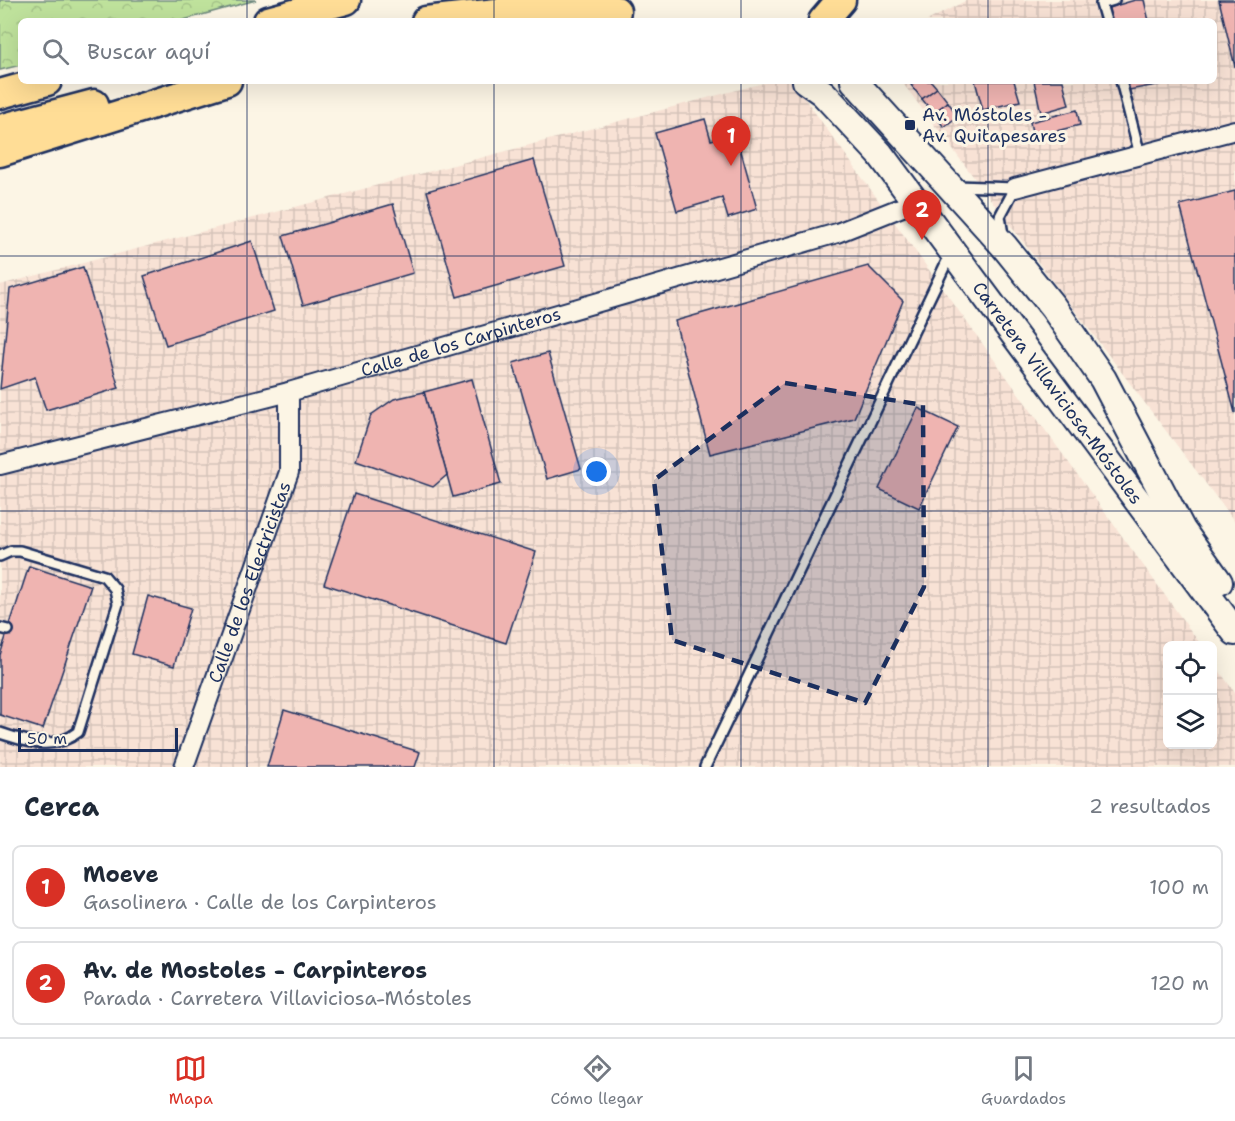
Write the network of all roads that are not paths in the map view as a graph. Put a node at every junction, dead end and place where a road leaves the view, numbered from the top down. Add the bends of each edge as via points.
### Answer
1 (346, 0) edge
2 (1114, 0) edge
3 (617, 11) edge
4 (279, 18) edge
5 (452, 18) edge
6 (1105, 18) edge
7 (36, 84) edge
8 (168, 84) edge
9 (217, 84) edge
10 (810, 84) edge
11 (853, 84) edge
12 (855, 84) edge
13 (1122, 84) edge
14 (0, 94) edge
15 (0, 129) edge
16 (1235, 130) edge
17 (0, 152) edge
18 (880, 154) junction
19 (1140, 155) junction
20 (950, 186) junction
21 (1015, 188) junction
22 (915, 202) junction
23 (1004, 246) junction
24 (952, 252) junction
25 (289, 392) junction
26 (0, 465) edge
27 (0, 556) edge
28 (1235, 604) edge
29 (1235, 632) edge
30 (0, 733) edge
31 (184, 767) edge
32 (705, 767) edge

1 - 4 main road
2 - 6 lane via 1101,4
3 - 5 main road via 547,7
7 - 14 main road
8 - 15 main road
9 - 17 main road
10 - 18 main road
11 - 18 main road
12 - 20 main road
13 - 19 lane
16 - 19 street
18 - 22 main road, Carretera Villaviciosa-Móstoles
19 - 21 street
20 - 21 lane
20 - 23 main road
21 - 23 lane via 1000,216
22 - 24 main road, Carretera Villaviciosa-Móstoles
22 - 25 street, Calle de los Carpinteros via 837,233
23 - 28 main road via 1103,379 1182,530
24 - 29 main road, Carretera Villaviciosa-Móstoles
24 - 32 lane
25 - 26 street, Calle de los Carpinteros
25 - 31 street, Calle de los Electricistas via 289,472
27 - 30 lane via 21,550 104,576 115,588 118,604 78,732 68,740 48,744

